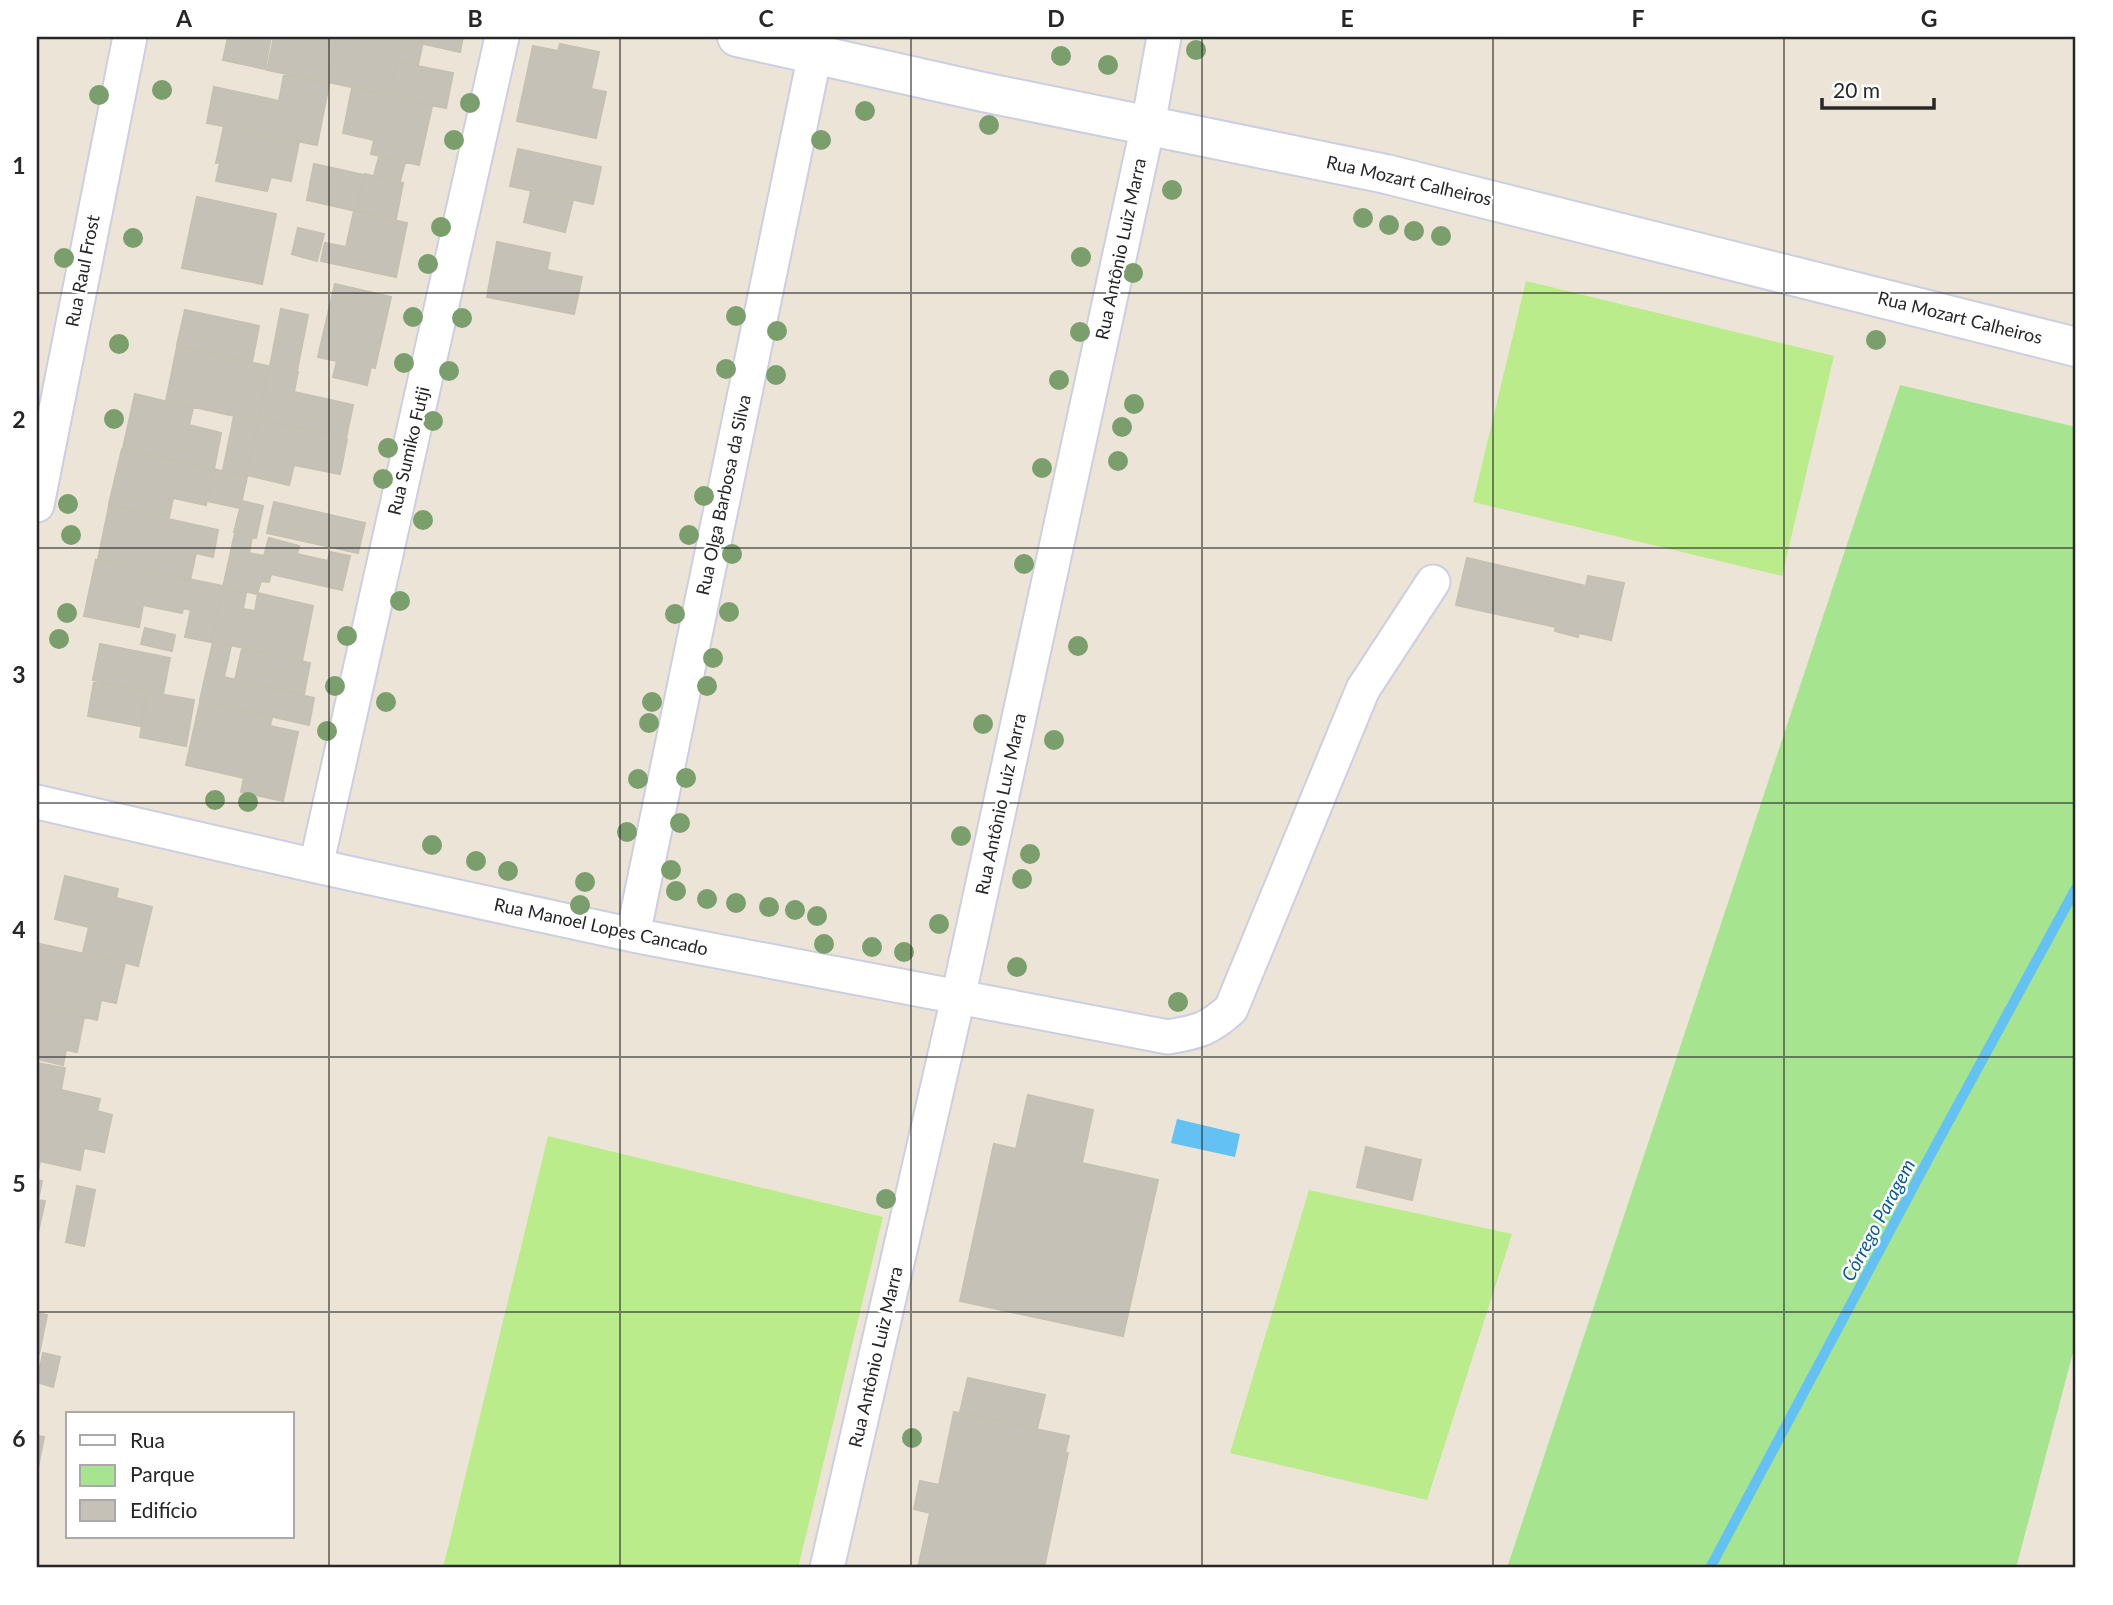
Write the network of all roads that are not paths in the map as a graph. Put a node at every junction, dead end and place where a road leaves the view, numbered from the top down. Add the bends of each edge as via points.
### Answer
1 (130, 37) edge
2 (502, 37) edge
3 (737, 37) edge
4 (1164, 37) edge
5 (815, 54) junction
6 (1148, 125) junction
7 (2076, 347) edge
8 (37, 505) edge
9 (1433, 582) dead end
10 (37, 802) edge
11 (316, 866) junction
12 (633, 935) junction
13 (958, 998) junction
14 (827, 1568) edge

1 - 8 street, Rua Raul Frost
2 - 11 street, Rua Sumiko Futji
3 - 5 street, Rua Mozart Calheiros
4 - 6 street, Rua Antônio Luiz Marra
5 - 6 street, Rua Mozart Calheiros
5 - 12 street, Rua Olga Barbosa da Silva
6 - 7 street, Rua Mozart Calheiros via 1386,174
6 - 13 street, Rua Antônio Luiz Marra
9 - 13 street, Rua Manoel Lopes Cancado via 1363,689 1231,1009 1213,1025 1168,1037
10 - 11 street, Rua Manoel Lopes Cancado
11 - 12 street, Rua Manoel Lopes Cancado
12 - 13 street, Rua Manoel Lopes Cancado
13 - 14 street, Rua Antônio Luiz Marra

